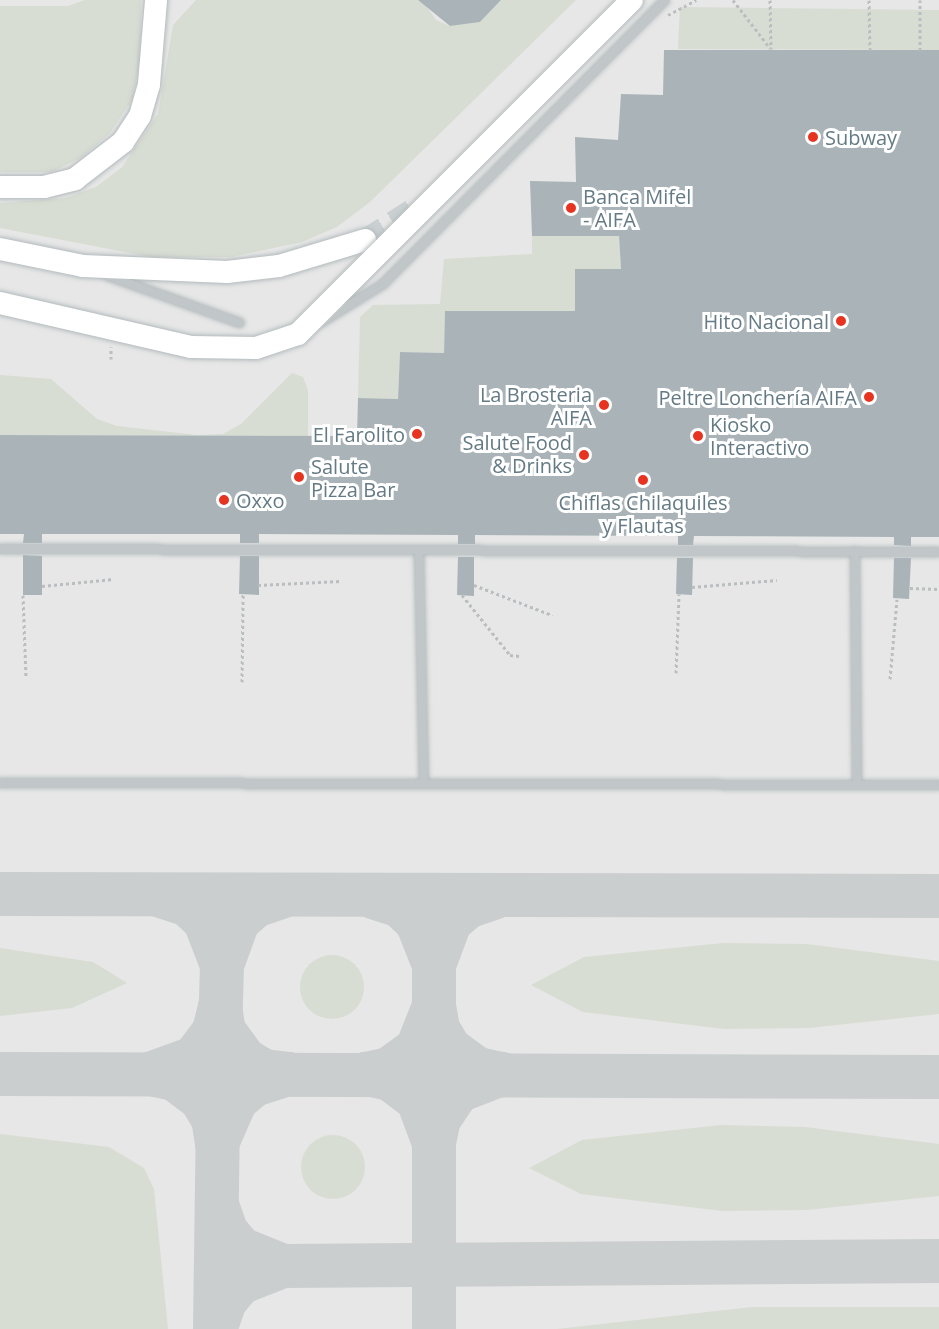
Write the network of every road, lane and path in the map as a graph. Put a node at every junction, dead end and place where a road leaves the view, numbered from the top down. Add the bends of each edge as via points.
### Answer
1 (156, 0) edge
2 (632, 0) edge
3 (665, 0) edge
4 (733, 0) edge
5 (770, 0) edge
6 (869, 0) edge
7 (920, 0) edge
8 (870, 50) dead end
9 (920, 50) dead end
10 (0, 188) edge
11 (366, 240) tunnel mouth
12 (0, 249) edge
13 (83, 266) junction
14 (0, 303) edge
15 (240, 323) dead end
16 (298, 334) junction
17 (0, 549) edge
18 (419, 550) junction
19 (855, 551) junction
20 (939, 552) edge
21 (114, 579) dead end
22 (777, 580) dead end
23 (341, 581) dead end
24 (42, 585) dead end
25 (258, 585) dead end
26 (474, 585) dead end
27 (692, 587) dead end
28 (910, 588) dead end
29 (939, 589) edge
30 (243, 594) dead end
31 (679, 594) dead end
32 (23, 595) dead end
33 (462, 595) dead end
34 (897, 598) dead end
35 (552, 615) dead end
36 (520, 656) dead end
37 (676, 673) dead end
38 (26, 678) dead end
39 (890, 679) dead end
40 (242, 682) dead end
41 (0, 783) edge
42 (424, 784) junction
43 (857, 785) junction
44 (939, 785) edge

1 - 10 main road via 149,84 140,116 123,142 75,179 44,187
2 - 16 main road, bridge
3 - 16 lane, bridge via 383,284
4 - 5 path via 770,49
6 - 8 path
7 - 9 path
11 - 13 main road via 279,266 227,273
12 - 13 main road
13 - 15 lane
14 - 16 main road, bridge via 191,347 256,348
17 - 18 lane
18 - 19 lane
18 - 42 lane
19 - 20 lane
19 - 43 lane
21 - 24 path
22 - 27 path
23 - 25 path
26 - 35 path
28 - 29 path
30 - 40 path
31 - 37 path
32 - 38 path
33 - 36 path via 510,655
34 - 39 path
41 - 42 lane
42 - 43 lane
43 - 44 lane

